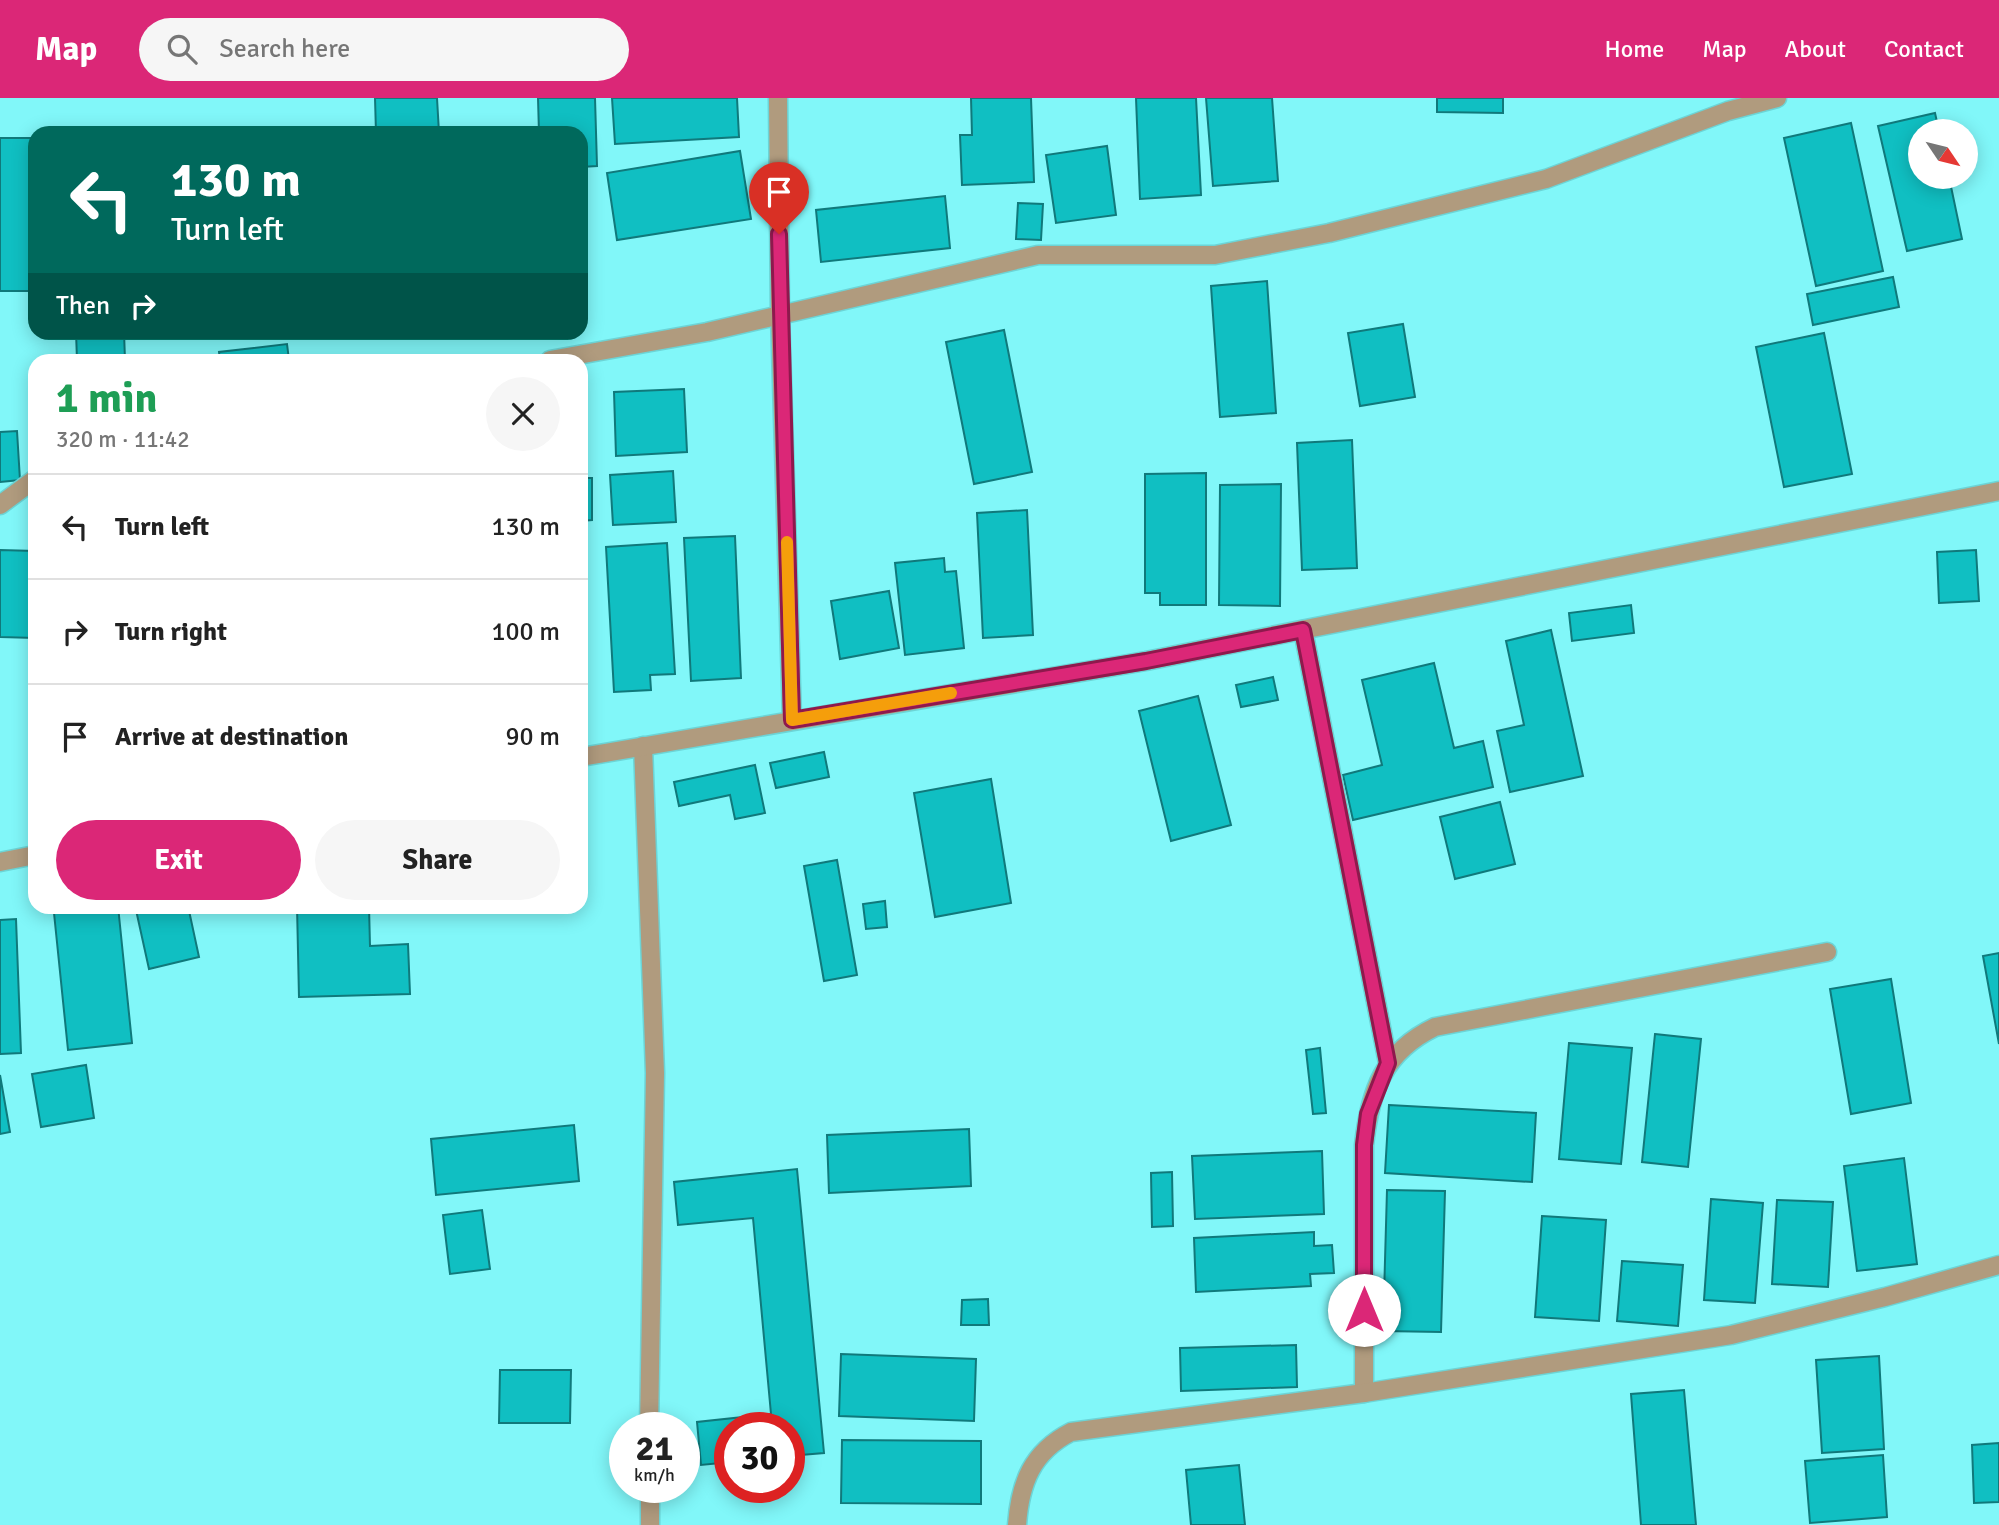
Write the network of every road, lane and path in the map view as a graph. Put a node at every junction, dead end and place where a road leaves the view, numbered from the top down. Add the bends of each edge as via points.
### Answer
1 (778, 98) edge
2 (1777, 98) edge
3 (780, 315) junction
4 (581, 354) edge
5 (28, 484) edge
6 (1999, 491) edge
7 (0, 505) edge
8 (1303, 630) junction
9 (792, 720) junction
10 (643, 746) junction
11 (588, 756) edge
12 (28, 856) edge
13 (0, 862) edge
14 (1827, 952) dead end
15 (1388, 1063) junction
16 (1999, 1265) edge
17 (1364, 1393) junction
18 (649, 1412) edge
19 (650, 1503) edge
20 (650, 1525) edge
21 (1017, 1525) edge

1 - 3 street
2 - 3 street via 1728,111 1546,179 1340,230 1214,255 1038,255
3 - 4 street
3 - 9 street
5 - 7 street
6 - 8 street
8 - 9 street
8 - 15 street
9 - 10 street
10 - 11 street
10 - 18 street via 654,1073
12 - 13 street
14 - 15 street via 1435,1027 1414,1037
15 - 17 street via 1368,1114 1364,1145
16 - 17 street via 1731,1335
17 - 21 street via 1071,1432 1053,1441 1027,1473
19 - 20 street

